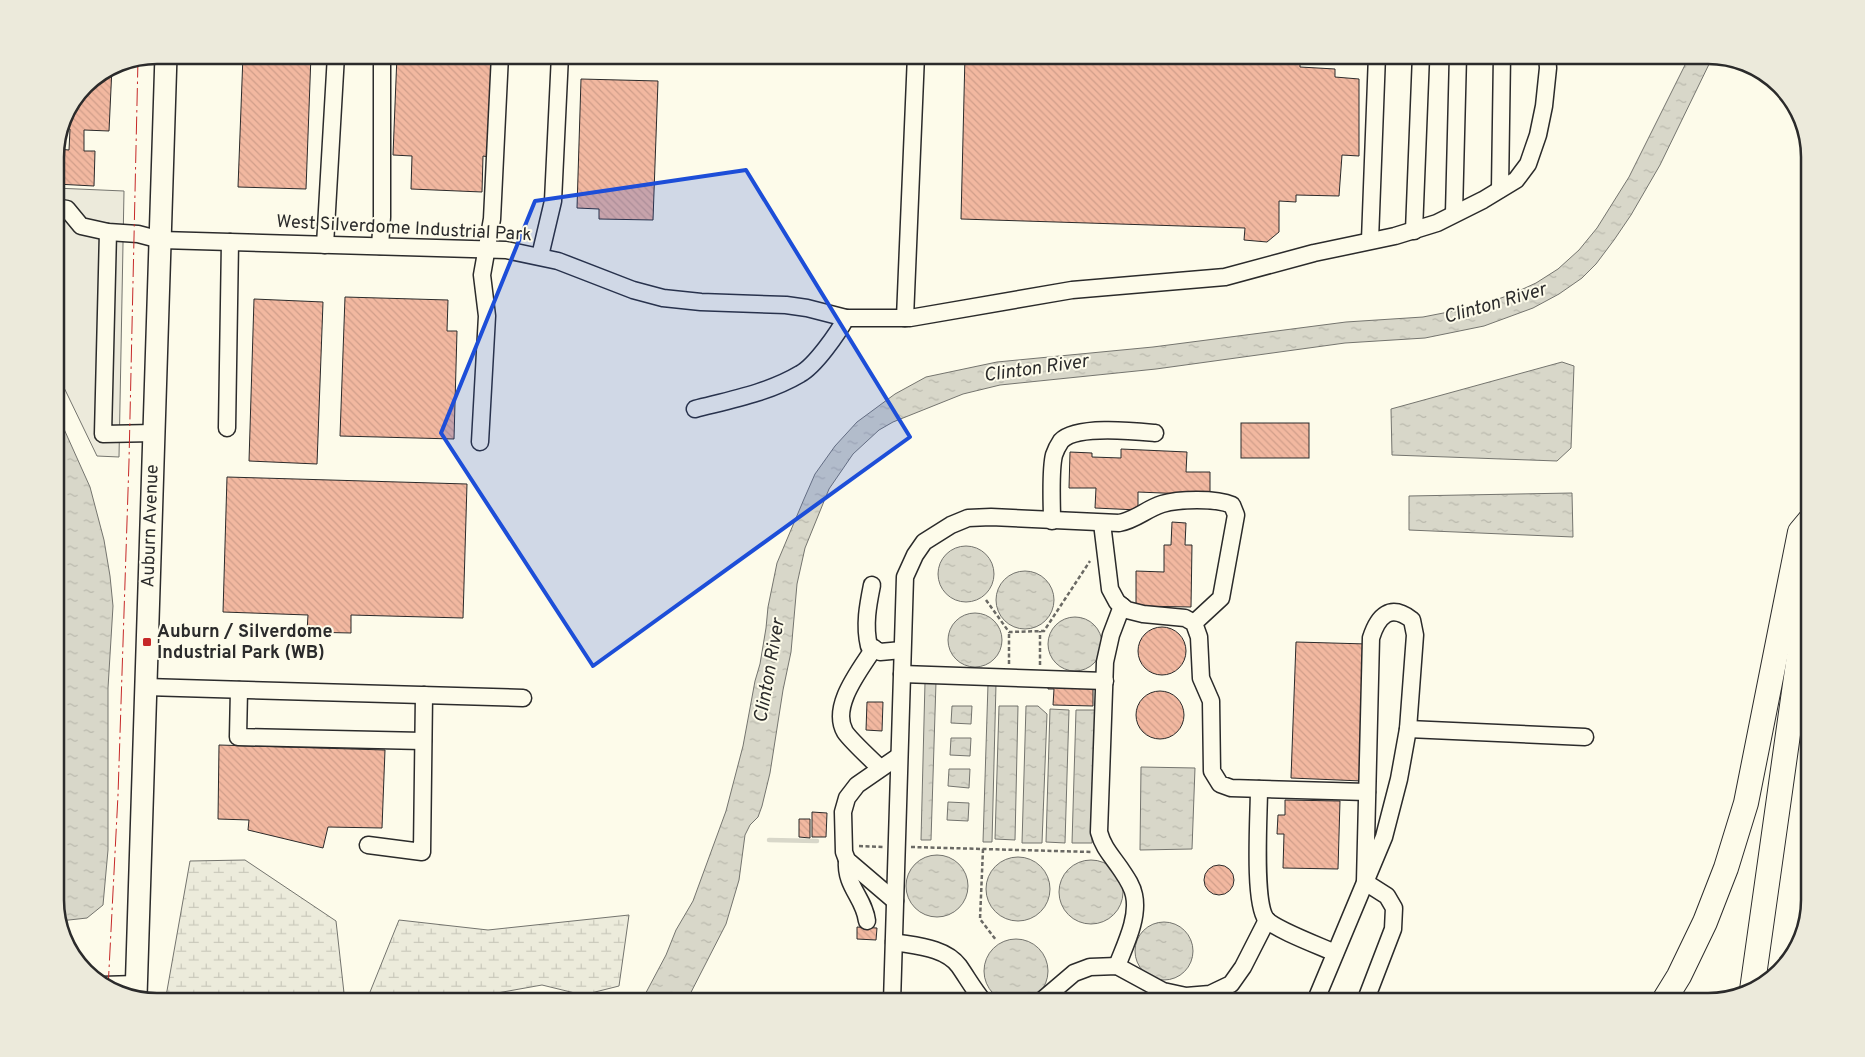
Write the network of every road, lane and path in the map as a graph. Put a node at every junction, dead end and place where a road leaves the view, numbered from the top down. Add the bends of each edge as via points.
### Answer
1 (166, 64) edge
2 (335, 64) edge
3 (382, 64) edge
4 (500, 64) edge
5 (560, 64) edge
6 (916, 64) edge
7 (1377, 64) edge
8 (1421, 64) edge
9 (1458, 64) edge
10 (1502, 64) edge
11 (1548, 64) edge
12 (1500, 189) junction
13 (64, 208) edge
14 (1454, 213) junction
15 (1414, 231) junction
16 (108, 232) junction
17 (160, 240) junction
18 (1370, 240) junction
19 (230, 242) junction
20 (325, 245) junction
21 (380, 246) junction
22 (487, 249) junction
23 (540, 256) junction
24 (846, 318) junction
25 (905, 318) junction
26 (695, 409) dead end
27 (227, 428) dead end
28 (154, 433) junction
29 (1155, 433) dead end
30 (480, 442) dead end
31 (1052, 520) junction
32 (1102, 523) junction
33 (1801, 531) edge
34 (1104, 541) junction
35 (872, 585) dead end
36 (986, 600) dead end
37 (1122, 606) junction
38 (1194, 623) junction
39 (1040, 631) junction
40 (1009, 632) junction
41 (1801, 642) edge
42 (874, 648) junction
43 (902, 650) junction
44 (902, 674) junction
45 (1008, 678) junction
46 (1039, 679) junction
47 (1104, 681) junction
48 (146, 686) junction
49 (239, 690) junction
50 (424, 695) junction
51 (523, 698) dead end
52 (1408, 729) junction
53 (1585, 737) dead end
54 (423, 741) junction
55 (899, 756) junction
56 (880, 768) junction
57 (1259, 789) junction
58 (1367, 792) junction
59 (368, 845) dead end
60 (897, 847) junction
61 (983, 849) junction
62 (1110, 852) junction
63 (846, 853) junction
64 (1365, 882) junction
65 (895, 902) junction
66 (867, 920) dead end
67 (1267, 920) junction
68 (996, 940) dead end
69 (894, 942) junction
70 (1336, 953) junction
71 (1117, 966) junction
72 (1753, 982) edge
73 (136, 990) edge
74 (892, 993) edge
75 (976, 993) edge
76 (1051, 993) edge
77 (1172, 993) edge
78 (1212, 993) edge
79 (1319, 993) edge
80 (1368, 993) edge
81 (1669, 993) edge

1 - 17 main road, Auburn Avenue
2 - 20 street
3 - 21 street
4 - 22 street via 492,219
5 - 23 street via 554,201
6 - 25 street
7 - 18 street
8 - 15 street
9 - 14 street
10 - 12 street
11 - 12 street, West Silverdome Industrial Park via 1544,106 1528,164 1516,180
12 - 14 street, West Silverdome Industrial Park
13 - 16 street, West Silverdome Industrial Park via 81,226
14 - 15 street, West Silverdome Industrial Park
15 - 18 street, West Silverdome Industrial Park
16 - 17 street, West Silverdome Industrial Park via 138,234
16 - 28 street via 103,434
17 - 19 street, West Silverdome Industrial Park
17 - 28 main road, Auburn Avenue
18 - 25 street, West Silverdome Industrial Park via 1225,276 1072,290
19 - 20 street, West Silverdome Industrial Park
19 - 27 street
20 - 21 street, West Silverdome Industrial Park
21 - 22 street, West Silverdome Industrial Park
22 - 23 street, West Silverdome Industrial Park
22 - 30 street via 482,276 486,316
23 - 24 street, West Silverdome Industrial Park via 663,298 786,305
24 - 25 street, West Silverdome Industrial Park
24 - 26 street via 839,332 802,373 766,390
28 - 48 main road, Auburn Avenue
29 - 31 street via 1088,431 1061,441 1054,455
31 - 32 street
31 - 43 street via 968,518 924,542 904,577
32 - 34 street
32 - 38 street via 1132,521 1163,504 1208,500 1232,505 1236,515 1221,598
33 - 81 highway via 1746,802 1705,922
34 - 37 street via 1110,589
34 - 39 path via 1044,631
35 - 42 street via 866,634 869,646
36 - 40 path
37 - 38 street via 1143,614 1186,618
37 - 47 street via 1111,635
38 - 57 street via 1200,637 1200,678 1210,701 1212,771 1220,784 1231,788
39 - 40 path
39 - 46 path
40 - 45 path
41 - 72 highway
42 - 43 street via 880,652
42 - 56 street via 848,688 842,706 842,721 845,732
43 - 44 street
44 - 45 street
44 - 55 street
45 - 46 street
46 - 47 street
47 - 62 street via 1099,832 1102,844
48 - 49 street
48 - 73 main road, Auburn Avenue
49 - 50 street
49 - 54 street via 238,737
50 - 51 street
50 - 54 street
52 - 53 street
52 - 58 street via 1415,635 1412,620 1393,612 1383,615 1375,624 1371,638
52 - 64 street via 1384,837
54 - 59 street via 422,852
55 - 56 street
55 - 60 street
56 - 63 street via 857,785 847,798 842,812
57 - 58 street
57 - 67 street via 1258,878 1262,909
58 - 64 street
60 - 61 path
60 - 63 path
60 - 65 street
61 - 62 path
61 - 68 path via 980,919
62 - 71 street via 1134,896 1130,933
63 - 65 street
63 - 66 street via 848,877
64 - 70 street
64 - 80 street via 1387,896 1394,908 1393,929
65 - 69 street
67 - 70 street
67 - 78 street via 1231,984
69 - 74 street
69 - 75 street via 947,955 958,965
70 - 79 street
71 - 76 street via 1074,973
71 - 77 street

